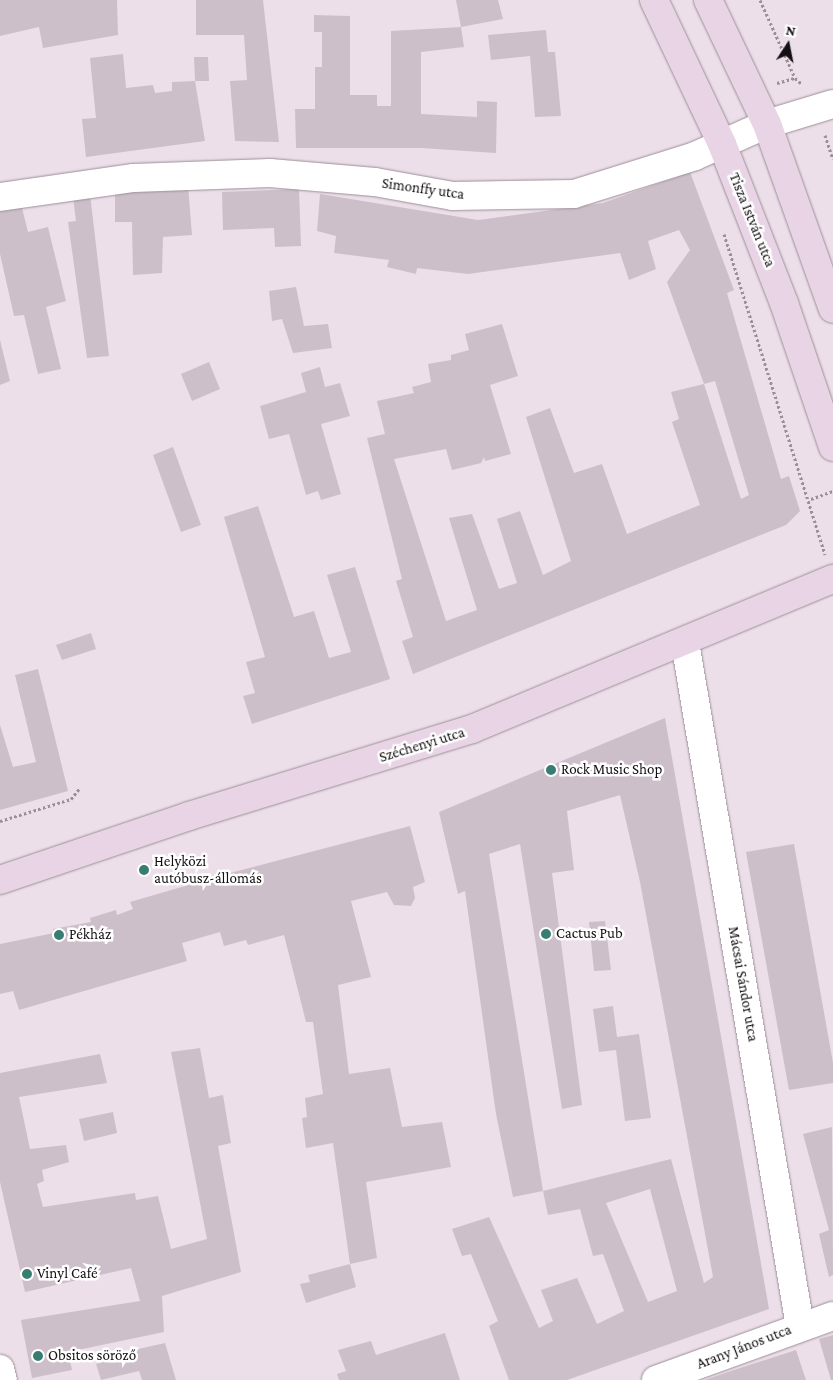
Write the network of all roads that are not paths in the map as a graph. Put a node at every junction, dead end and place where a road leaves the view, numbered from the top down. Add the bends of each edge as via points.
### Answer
1 (654, 0) edge
2 (708, 0) edge
3 (833, 104) edge
4 (766, 124) junction
5 (722, 144) junction
6 (0, 198) edge
7 (833, 309) edge
8 (833, 447) edge
9 (831, 572) edge
10 (685, 642) junction
11 (0, 880) edge
12 (833, 1316) edge
13 (800, 1326) junction
14 (0, 1369) edge
15 (3, 1380) edge
16 (656, 1380) edge

1 - 5 street, Tisza István utca
2 - 4 street
3 - 4 street, Simonffy utca
4 - 5 street, Simonffy utca
4 - 7 street
5 - 6 street, Simonffy utca via 695,156 574,194 453,196 375,182 270,173 134,178
5 - 8 street, Tisza István utca via 784,303
9 - 10 street, Széchenyi utca
10 - 11 street, Széchenyi utca via 472,729 189,816
10 - 13 street, Mácsai Sándor utca
12 - 13 street, Arany János utca
13 - 16 street, Arany János utca
14 - 15 street

